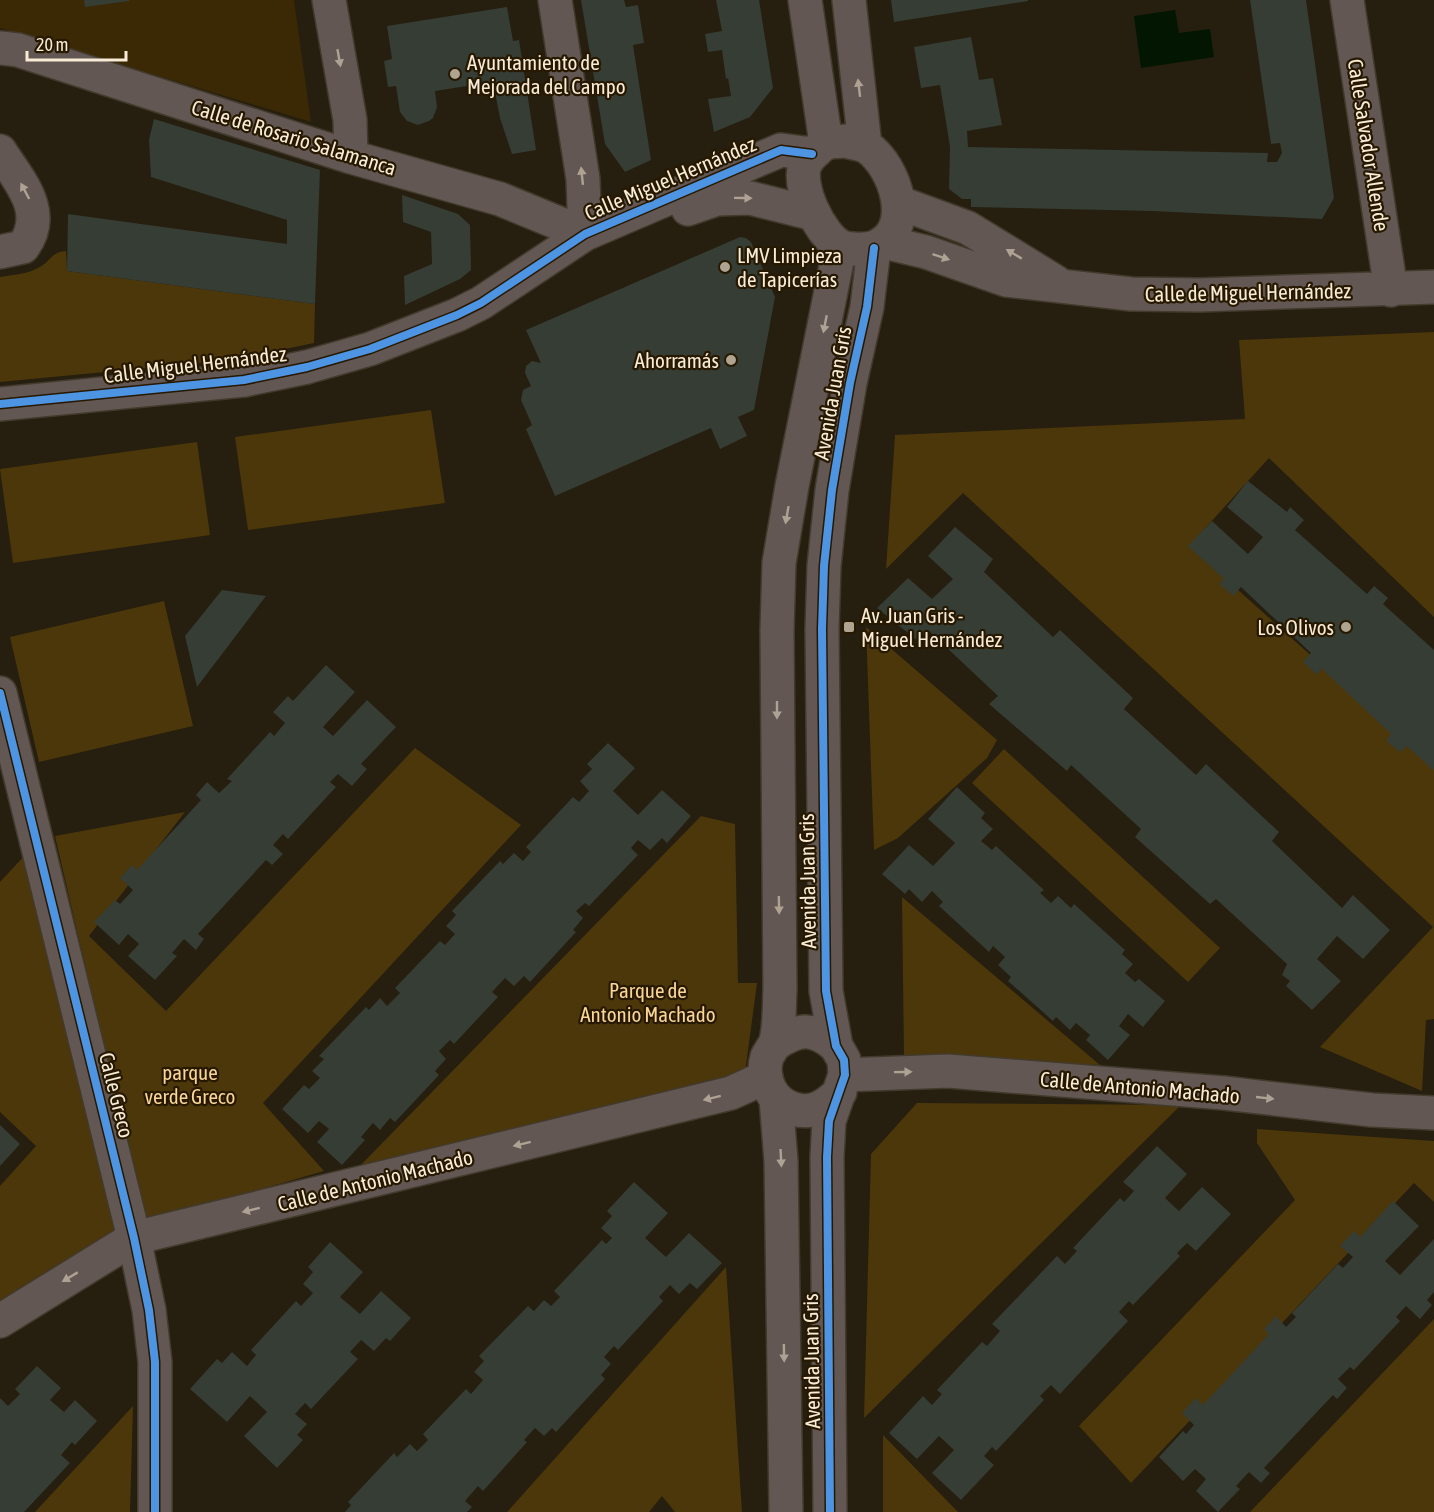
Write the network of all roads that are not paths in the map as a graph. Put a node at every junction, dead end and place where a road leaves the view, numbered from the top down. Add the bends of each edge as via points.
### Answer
1 (329, 0) edge
2 (555, 0) edge
3 (805, 0) edge
4 (849, 0) edge
5 (1347, 0) edge
6 (0, 48) edge
7 (865, 146) junction
8 (819, 148) junction
9 (0, 151) edge
10 (351, 157) junction
11 (900, 202) junction
12 (814, 214) junction
13 (585, 234) junction
14 (879, 245) junction
15 (840, 246) junction
16 (0, 252) edge
17 (1063, 286) junction
18 (1434, 287) edge
19 (1391, 290) junction
20 (0, 404) edge
21 (0, 693) edge
22 (775, 1044) junction
23 (840, 1071) junction
24 (771, 1088) junction
25 (1434, 1113) edge
26 (134, 1238) junction
27 (0, 1321) edge
28 (155, 1512) edge
29 (786, 1512) edge
30 (830, 1512) edge

1 -> 10 street via 350,120
13 -> 2 street via 583,179
3 - 8 street
7 -> 4 street
5 - 19 street, Calle Salvador Allende
6 - 10 street, Calle de Rosario Salamanca via 18,50
7 - 8 street via 845,141
7 - 11 street via 886,170
8 - 12 street via 804,166 805,188
8 - 13 street, Calle Miguel Hernández via 781,150
16 -> 9 street via 23,247 31,237 35,221 29,196
10 - 13 street, Calle de Rosario Salamanca via 500,199
11 - 14 street via 894,231
17 -> 11 street via 968,228
13 -> 12 street, Calle Miguel Hernández via 653,221 717,199 750,198
12 - 15 street
13 - 20 street, Calle Miguel Hernández via 481,303 370,349 244,380
14 - 15 street via 855,249
14 -> 17 street via 926,252 1006,280
14 - 23 street, Avenida Juan Gris via 850,383 824,566 826,991
15 -> 22 street, Avenida Juan Gris via 779,563 780,989
17 - 19 street, Calle de Miguel Hernández via 1131,294 1200,295
18 - 19 street, Calle de Miguel Hernández
21 - 26 street, Calle Greco
22 - 23 street via 791,1034 808,1031 824,1036
22 - 24 street, Avenida Juan Gris via 767,1057
23 - 24 street via 829,1103 815,1110 787,1107
23 -> 25 street, Calle de Antonio Machado via 948,1071
23 - 30 street, Avenida Juan Gris via 826,1157
24 -> 26 street, Calle de Antonio Machado via 731,1093
24 -> 29 street, Avenida Juan Gris via 781,1161
26 -> 27 street, Calle de Antonio Machado
26 - 28 street, Calle Greco via 155,1362

